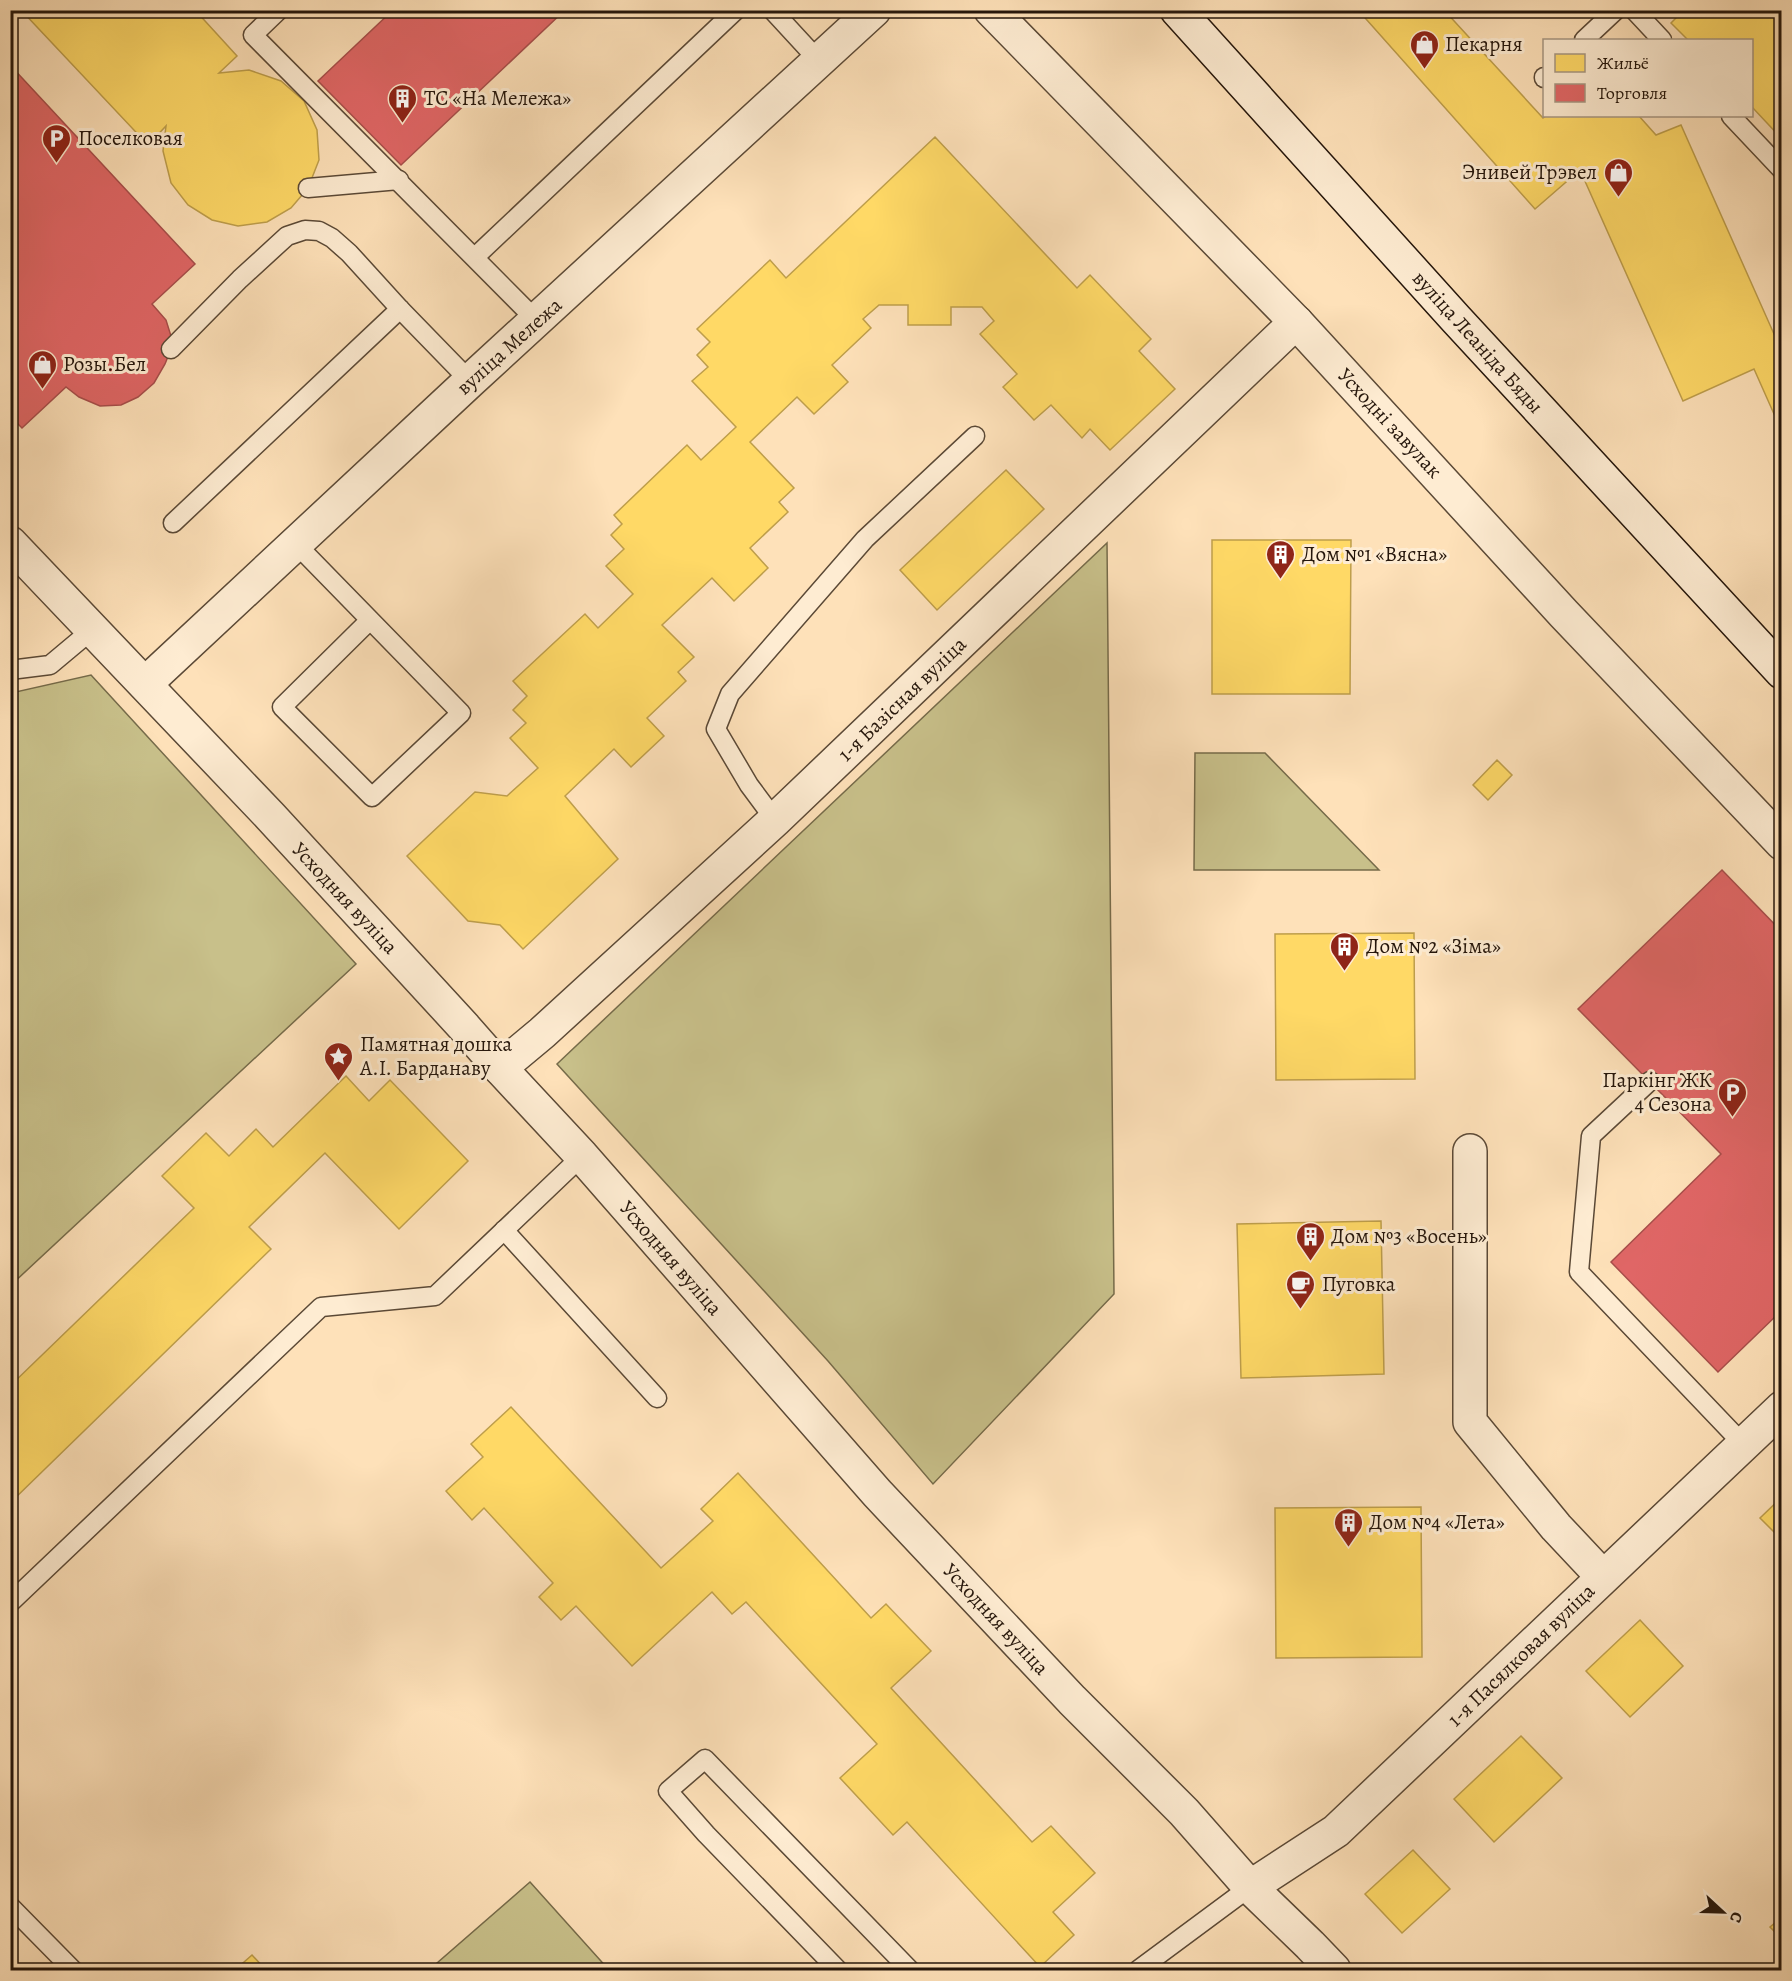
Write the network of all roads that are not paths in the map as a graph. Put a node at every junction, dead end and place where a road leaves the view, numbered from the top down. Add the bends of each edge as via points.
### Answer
1 (279, 10) edge
2 (736, 10) edge
3 (772, 10) edge
4 (874, 10) edge
5 (992, 10) edge
6 (1177, 10) edge
7 (1616, 10) edge
8 (1634, 10) edge
9 (1585, 39) edge
10 (1661, 39) edge
11 (819, 61) junction
12 (1732, 117) edge
13 (1782, 170) edge
14 (399, 180) junction
15 (308, 188) dead end
16 (475, 257) junction
17 (400, 309) junction
18 (537, 321) junction
19 (1296, 322) junction
20 (171, 349) dead end
21 (470, 381) junction
22 (975, 436) dead end
23 (172, 523) dead end
24 (10, 543) edge
25 (296, 544) junction
26 (370, 620) junction
27 (93, 629) junction
28 (10, 670) edge
29 (1782, 672) edge
30 (146, 684) junction
31 (775, 820) junction
32 (1782, 843) edge
33 (500, 1068) junction
34 (1650, 1081) dead end
35 (1470, 1151) dead end
36 (582, 1156) junction
37 (504, 1230) junction
38 (657, 1398) dead end
39 (1782, 1408) edge
40 (1743, 1444) junction
41 (1603, 1577) junction
42 (10, 1603) edge
43 (1250, 1887) junction
44 (10, 1906) edge
45 (73, 1971) edge
46 (838, 1971) edge
47 (910, 1971) edge
48 (1138, 1971) edge
49 (1334, 1971) edge

1 - 14 lane via 253,35
2 - 16 lane
3 - 11 lane
4 - 11 street, вуліца Мележа
5 - 19 street, Усходні завулак
6 - 29 street, вуліца Леаніда Бяды
7 - 9 lane
8 - 10 lane
11 - 18 street, вуліца Мележа
12 - 13 lane
14 - 15 lane
14 - 16 lane
16 - 18 lane
17 - 20 lane via 332,238 319,231 305,230 287,236
17 - 21 lane
17 - 23 lane
18 - 21 street, вуліца Мележа
19 - 31 street, 1-я Базісная вуліца
19 - 32 street, Усходні завулак via 1564,614
21 - 25 street, вуліца Мележа
22 - 31 lane via 865,539 730,694 716,729
24 - 27 street, Усходняя вуліца
25 - 26 lane
25 - 30 street, вуліца Мележа
26 - 26 lane via 461,713 372,797 282,707
27 - 28 lane via 50,665
27 - 30 street, Усходняя вуліца
30 - 33 street, Усходняя вуліца
31 - 33 street, 1-я Базісная вуліца
33 - 36 street, Усходняя вуліца
34 - 40 lane via 1591,1136 1579,1272
35 - 41 street via 1470,1422 1556,1527
36 - 37 lane
36 - 43 street, Усходняя вуліца via 877,1492 1072,1700 1184,1812
37 - 38 lane
37 - 42 lane via 435,1296 321,1307
39 - 40 street, 1-я Пасялковая вуліца
40 - 41 street, 1-я Пасялковая вуліца
41 - 43 street, 1-я Пасялковая вуліца via 1336,1831
43 - 48 lane
43 - 49 street, Усходняя вуліца
44 - 45 lane
46 - 47 lane via 668,1791 705,1759

